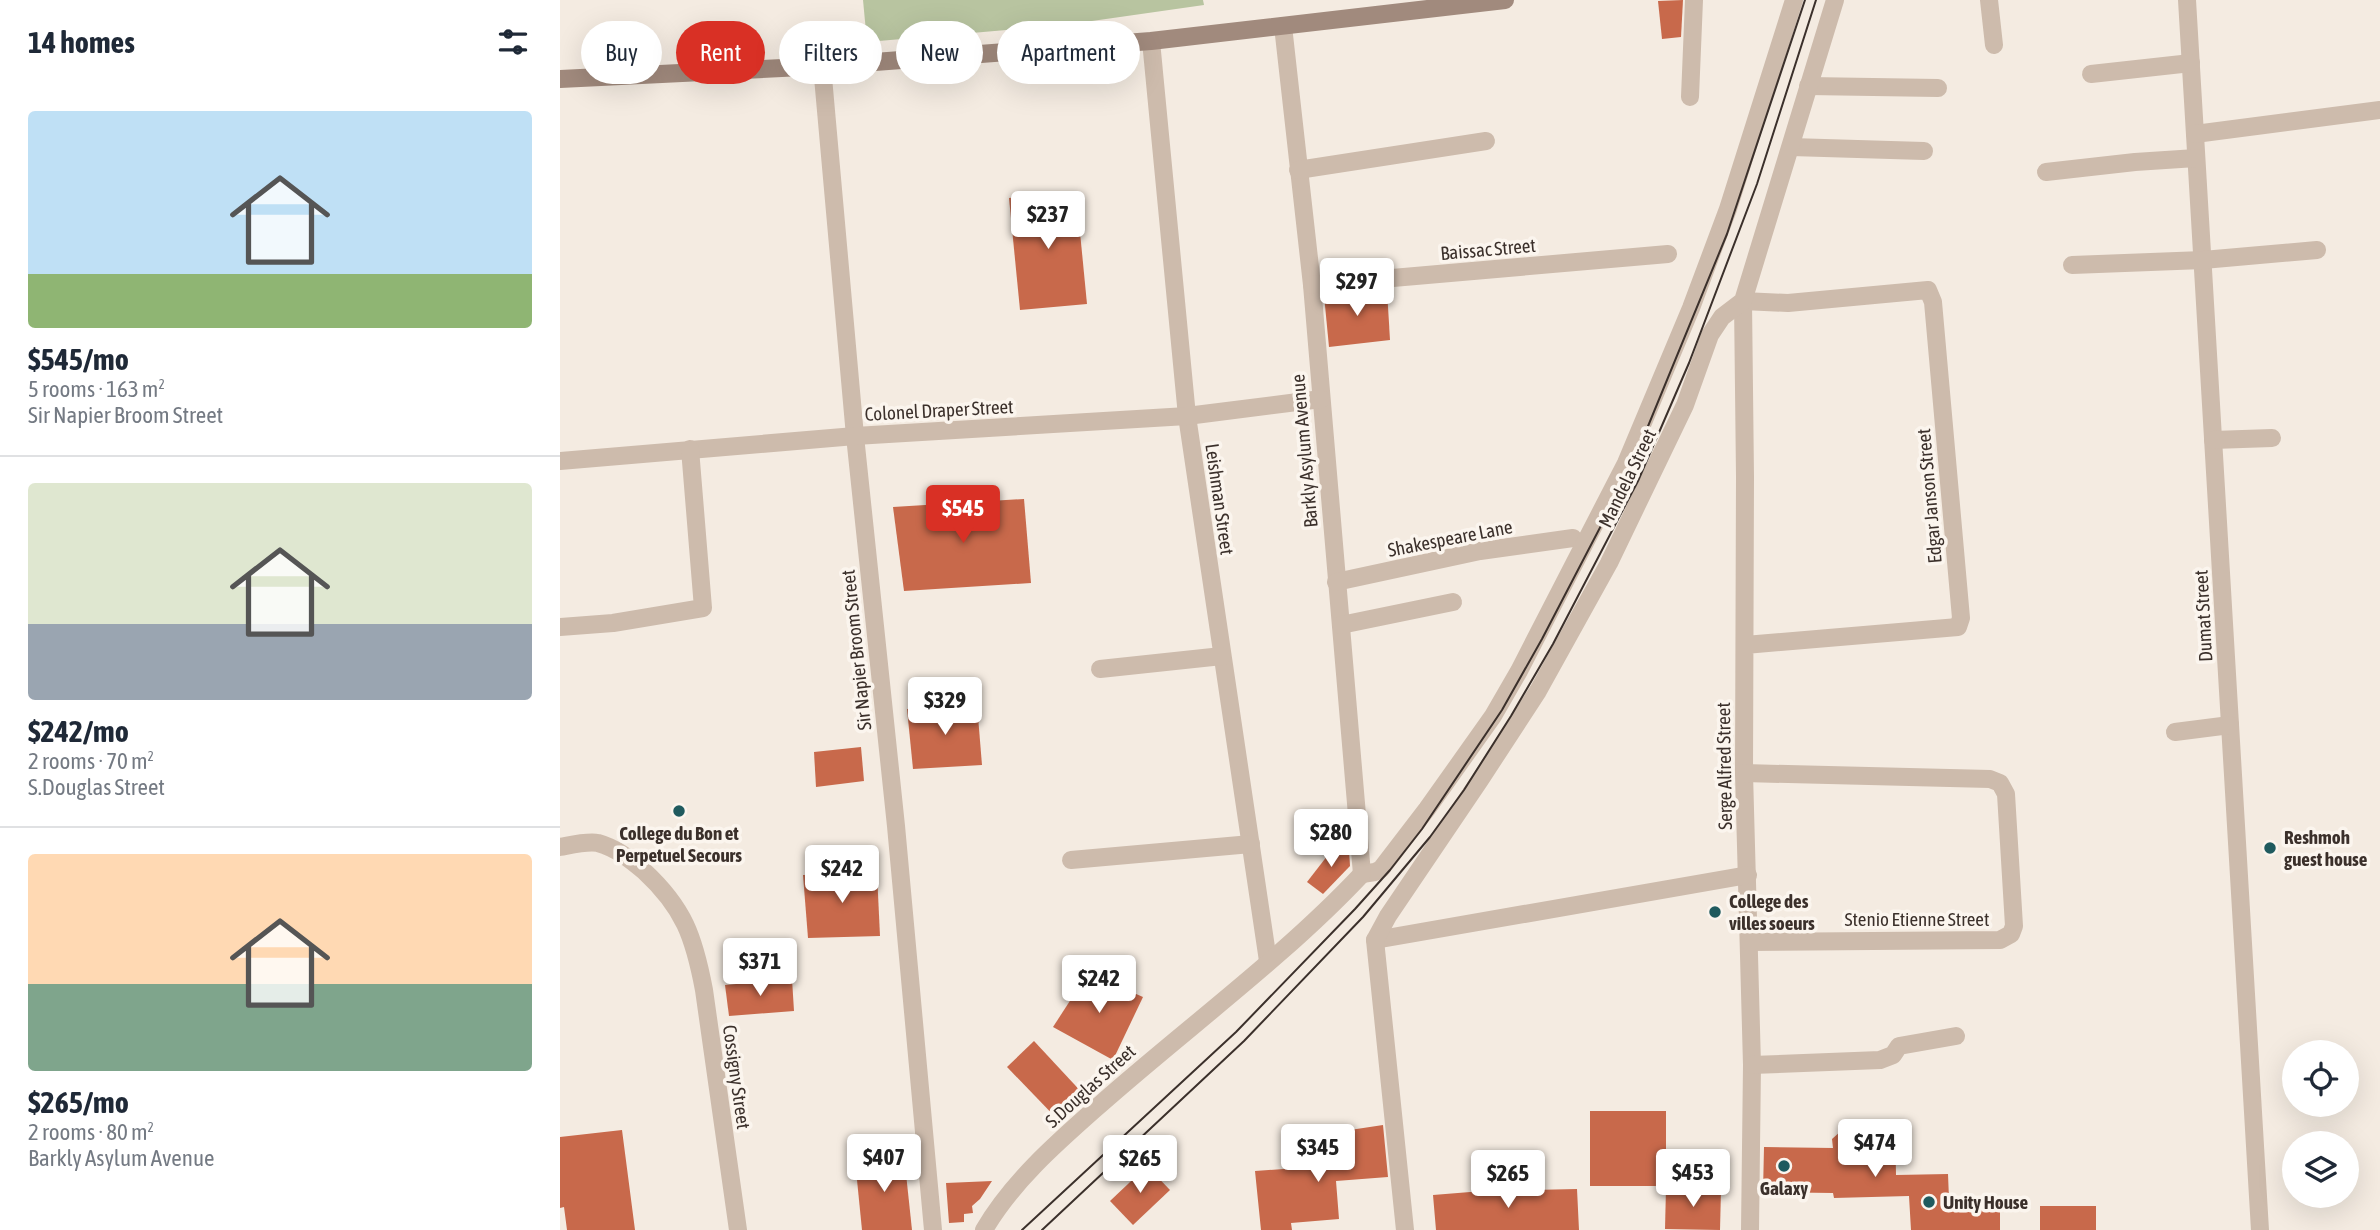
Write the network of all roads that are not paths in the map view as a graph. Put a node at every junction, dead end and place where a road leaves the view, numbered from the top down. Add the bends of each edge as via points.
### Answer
1 (1505, 0) edge
2 (1694, 0) edge
3 (1794, 0) edge
4 (1835, 0) edge
5 (1989, 0) edge
6 (2187, 0) edge
7 (1388, 6) edge
8 (1283, 26) junction
9 (1151, 41) junction
10 (1994, 45) dead end
11 (882, 61) edge
12 (2191, 63) junction
13 (779, 68) edge
14 (2091, 74) dead end
15 (560, 79) edge
16 (824, 84) edge
17 (1808, 86) junction
18 (1938, 88) dead end
19 (1690, 97) dead end
20 (2380, 110) edge
21 (2195, 134) junction
22 (1486, 141) dead end
23 (1791, 146) junction
24 (1924, 151) dead end
25 (2196, 158) junction
26 (1298, 170) junction
27 (2046, 172) dead end
28 (2317, 250) dead end
29 (1668, 254) dead end
30 (2203, 260) junction
31 (2072, 265) dead end
32 (1312, 285) junction
33 (1743, 301) junction
34 (1321, 400) junction
35 (1187, 416) junction
36 (855, 436) junction
37 (2272, 438) dead end
38 (2213, 440) junction
39 (690, 449) junction
40 (560, 461) edge
41 (1573, 538) dead end
42 (1336, 582) junction
43 (1453, 601) dead end
44 (1341, 625) junction
45 (560, 627) edge
46 (1745, 645) junction
47 (1222, 656) junction
48 (1100, 669) dead end
49 (2230, 725) junction
50 (2175, 732) dead end
51 (1744, 774) junction
52 (1251, 844) junction
53 (560, 847) edge
54 (1071, 860) dead end
55 (1362, 874) junction
56 (1748, 875) junction
57 (1375, 940) junction
58 (1749, 942) junction
59 (1268, 961) junction
60 (1956, 1036) dead end
61 (1752, 1065) junction
62 (738, 1230) edge
63 (933, 1230) edge
64 (984, 1230) edge
65 (1405, 1230) edge
66 (1750, 1230) edge
67 (2260, 1230) edge

1 - 7 street
2 - 19 street
3 - 55 street, S.Douglas Street via 1728,209 1626,463 1493,716 1381,869
4 - 17 street
5 - 10 street
6 - 12 street, Dumat Street
7 - 8 street
8 - 9 street
8 - 26 street, Barkly Asylum Avenue
9 - 11 street
9 - 35 street, Leishman Street
12 - 14 street
12 - 21 street, Dumat Street
13 - 15 street
16 - 36 street, Sir Napier Broom Street
17 - 18 street
17 - 23 street
20 - 21 street
21 - 25 street, Dumat Street
22 - 26 street
23 - 24 street
23 - 33 street
25 - 27 street
25 - 30 street, Dumat Street
26 - 32 street, Barkly Asylum Avenue
28 - 30 street
29 - 32 street, Baissac Street
30 - 31 street
30 - 38 street, Dumat Street
32 - 34 street, Barkly Asylum Avenue
33 - 46 street, Serge Alfred Street
33 - 46 street, Edgar Janson Street via 1788,303 1928,290 1933,302 1961,618 1958,627 1944,629
33 - 57 street, Mandela Street via 1722,317 1710,335 1685,405 1565,643
34 - 35 street, Colonel Draper Street
34 - 42 street, Barkly Asylum Avenue
35 - 36 street, Colonel Draper Street
35 - 47 street, Leishman Street
36 - 39 street, Colonel Draper Street
36 - 63 street, Sir Napier Broom Street
37 - 38 street
38 - 49 street, Dumat Street
39 - 40 street, Colonel Draper Street
39 - 45 street via 703,608
41 - 42 street, Shakespeare Lane via 1480,551
42 - 44 street, Barkly Asylum Avenue
43 - 44 street
44 - 55 street, Barkly Asylum Avenue
46 - 51 street, Serge Alfred Street
47 - 48 street
47 - 52 street, Leishman Street
49 - 50 street
49 - 67 street, Dumat Street
51 - 56 street, Serge Alfred Street
51 - 58 street, Stenio Etienne Street via 1990,779 2000,783 2006,794 2014,926 2011,934 2000,940
52 - 54 street
52 - 59 street, Leishman Street
53 - 62 street, Cossigny Street via 596,842 627,856 664,890 683,919 697,952 704,990
55 - 59 street, S.Douglas Street
56 - 57 street
56 - 58 street, Serge Alfred Street
57 - 65 street
58 - 61 street, Serge Alfred Street
59 - 64 street, S.Douglas Street via 1087,1116 1023,1179
60 - 61 street via 1905,1044 1880,1060
61 - 66 street, Serge Alfred Street

